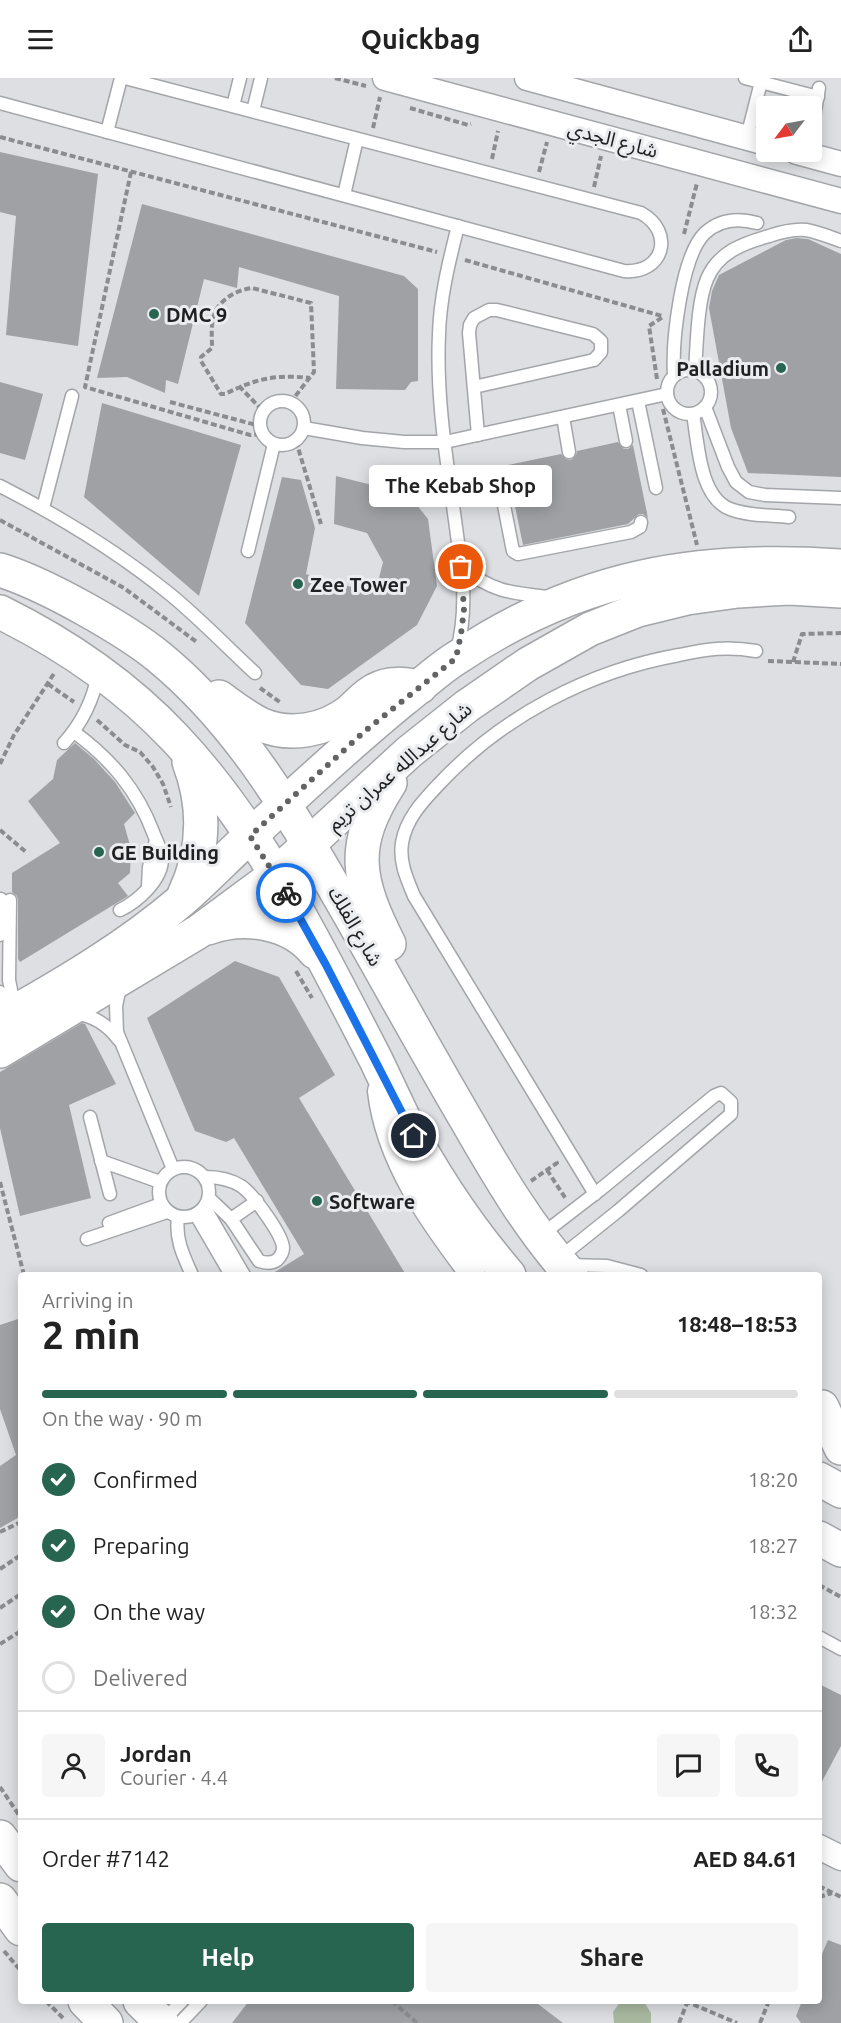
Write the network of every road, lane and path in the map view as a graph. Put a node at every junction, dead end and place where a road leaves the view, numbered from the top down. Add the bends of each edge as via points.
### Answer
1 (123, 78) edge
2 (240, 78) edge
3 (261, 78) edge
4 (527, 78) edge
5 (745, 78) edge
6 (760, 82) junction
7 (383, 84) edge
8 (759, 96) edge
9 (819, 96) edge
10 (0, 103) edge
11 (233, 106) junction
12 (253, 111) junction
13 (501, 122) dead end
14 (107, 132) junction
15 (549, 135) dead end
16 (0, 137) edge
17 (357, 139) junction
18 (756, 140) edge
19 (370, 142) junction
20 (602, 150) dead end
21 (822, 158) edge
22 (841, 164) edge
23 (131, 172) junction
24 (488, 173) junction
25 (773, 183) junction
26 (536, 186) junction
27 (841, 194) edge
28 (344, 195) junction
29 (591, 200) junction
30 (841, 201) edge
31 (757, 223) dead end
32 (458, 226) junction
33 (841, 241) edge
34 (450, 255) junction
35 (663, 317) dead end
36 (695, 371) junction
37 (674, 375) junction
38 (309, 378) junction
39 (239, 386) junction
40 (474, 387) junction
41 (667, 394) junction
42 (72, 396) dead end
43 (638, 401) junction
44 (170, 402) dead end
45 (290, 403) junction
46 (619, 405) junction
47 (705, 407) junction
48 (263, 411) junction
49 (693, 414) junction
50 (563, 417) junction
51 (304, 428) junction
52 (261, 430) junction
53 (478, 435) junction
54 (296, 440) junction
55 (626, 441) dead end
56 (445, 442) junction
57 (274, 444) junction
58 (569, 452) dead end
59 (508, 473) dead end
60 (0, 486) edge
61 (656, 488) dead end
62 (841, 498) edge
63 (43, 508) junction
64 (789, 517) dead end
65 (0, 520) edge
66 (641, 522) dead end
67 (321, 525) dead end
68 (841, 545) edge
69 (248, 551) dead end
70 (841, 566) edge
71 (3, 567) edge
72 (461, 567) junction
73 (695, 568) junction
74 (841, 591) edge
75 (567, 600) junction
76 (638, 610) junction
77 (0, 612) edge
78 (841, 612) edge
79 (841, 633) edge
80 (206, 649) dead end
81 (69, 651) junction
82 (758, 655) joint
83 (159, 656) junction
84 (456, 658) junction
85 (793, 662) junction
86 (841, 664) edge
87 (98, 670) junction
88 (254, 677) joint
89 (48, 684) junction
90 (420, 687) junction
91 (86, 711) junction
92 (293, 731) junction
93 (74, 732) junction
94 (174, 737) junction
95 (64, 743) dead end
96 (409, 752) junction
97 (0, 764) edge
98 (285, 805) junction
99 (172, 810) dead end
100 (0, 830) edge
101 (250, 836) junction
102 (310, 844) junction
103 (26, 852) dead end
104 (275, 876) junction
105 (6, 899) edge
106 (182, 900) junction
107 (120, 910) dead end
108 (198, 932) junction
109 (0, 935) edge
110 (311, 968) junction
111 (125, 976) junction
112 (314, 1000) dead end
113 (6, 1010) edge
114 (64, 1012) junction
115 (414, 1030) junction
116 (121, 1044) junction
117 (0, 1051) edge
118 (377, 1062) junction
119 (90, 1117) dead end
120 (102, 1165) junction
121 (174, 1169) junction
122 (205, 1177) junction
123 (0, 1182) edge
124 (159, 1186) junction
125 (110, 1194) dead end
126 (595, 1194) junction
127 (257, 1201) junction
128 (203, 1207) junction
129 (169, 1211) junction
130 (231, 1219) junction
131 (86, 1236) dead end
132 (558, 1259) edge
133 (23, 1272) edge
134 (191, 1272) edge
135 (230, 1272) edge
136 (242, 1272) edge
137 (471, 1272) edge
138 (507, 1272) edge
139 (630, 1272) edge
140 (827, 1410) edge
141 (841, 1448) edge
142 (822, 1481) edge
143 (841, 1491) edge
144 (18, 1523) edge
145 (0, 1532) edge
146 (822, 1540) edge
147 (841, 1550) edge
148 (18, 1557) edge
149 (0, 1569) edge
150 (822, 1587) edge
151 (18, 1596) edge
152 (841, 1597) edge
153 (0, 1608) edge
154 (18, 1633) edge
155 (822, 1639) edge
156 (0, 1644) edge
157 (841, 1649) edge
158 (0, 1787) edge
159 (18, 1814) edge
160 (0, 1837) edge
161 (822, 1848) edge
162 (841, 1858) edge
163 (18, 1860) edge
164 (822, 1888) edge
165 (832, 1893) junction
166 (822, 1896) edge
167 (841, 1897) edge
168 (0, 1900) edge
169 (18, 1925) edge
170 (0, 1946) edge
171 (18, 1967) edge
172 (49, 2004) edge
173 (88, 2004) edge
174 (143, 2004) edge
175 (179, 2004) edge
176 (198, 2004) edge
177 (395, 2004) edge
178 (685, 2004) edge
179 (691, 2004) edge
180 (768, 2004) edge
181 (68, 2023) edge
182 (106, 2023) edge
183 (161, 2023) edge
184 (180, 2023) edge
185 (417, 2023) edge
186 (679, 2023) edge
187 (736, 2023) edge
188 (760, 2023) edge

1 - 11 lane
1 - 14 lane
2 - 11 lane
3 - 12 lane
4 - 18 street, شارع الجدي
5 - 6 lane
6 - 8 lane
6 - 9 lane via 820,92
7 - 19 path
7 - 25 street, شارع الجدي
10 - 14 lane
11 - 12 lane
12 - 17 lane
13 - 24 path
14 - 28 lane
15 - 26 path
16 - 23 path
17 - 19 lane
17 - 28 lane
19 - 24 lane
20 - 29 path
21 - 22 street
23 - 34 path
23 - 52 path via 85,387 250,435
24 - 26 lane
25 - 27 street via 792,179
25 - 30 street, شارع الجدي
26 - 29 lane
28 - 32 lane
29 - 32 lane via 650,218 661,235 659,255 653,263 634,272 624,271
31 - 37 lane via 727,221 701,238 679,305
32 - 34 lane
33 - 36 lane via 796,230 748,242 717,262 702,296
34 - 35 path
34 - 56 lane via 439,341
36 - 37 lane
36 - 47 lane via 703,375 711,390
37 - 41 lane
38 - 39 path via 274,377
38 - 39 path via 314,372 310,303 243,289 217,308 212,348 201,357 221,394
38 - 45 path
39 - 48 path
40 - 40 lane via 469,333 474,318 481,313 497,310 593,334 601,341 601,352 594,360
40 - 53 lane
41 - 43 lane
41 - 49 lane via 673,408
42 - 63 lane
43 - 46 lane
43 - 61 lane
44 - 52 path
45 - 48 lane via 275,402
45 - 51 lane via 302,413
46 - 50 lane
46 - 55 lane
47 - 49 lane
47 - 62 lane via 732,475 749,492
48 - 52 lane
49 - 64 lane via 704,478 714,497 723,506 740,512
50 - 53 lane
50 - 58 lane
51 - 54 lane
51 - 56 lane via 362,438
52 - 57 lane
53 - 56 lane
54 - 57 lane
54 - 67 path
56 - 72 lane
57 - 69 lane
59 - 66 lane via 500,485 513,551 518,554 632,532
60 - 63 lane
63 - 88 lane via 88,534 172,596
65 - 80 path via 124,588
68 - 73 main road via 739,548 708,557
70 - 73 main road via 757,564
71 - 83 main road, شارع الفلك via 107,621
72 - 75 lane via 496,589
72 - 84 lane via 464,609
73 - 75 main road via 630,579
74 - 76 main road, شارع عبدالله عمران تريم via 738,591
75 - 84 main road via 510,626
76 - 78 main road via 663,616 722,606 768,604
76 - 96 main road, شارع عبدالله عمران تريم via 590,629 528,664
77 - 81 main road
79 - 85 path via 802,634
81 - 87 main road
81 - 89 path
82 - 85 path
82 - 126 lane via 733,647 656,660 603,676 540,705 479,746 452,770 410,818 402,844 404,871 414,896
83 - 92 main road via 249,718
83 - 98 main road, شارع الفلك via 234,732
84 - 90 main road
85 - 86 path
87 - 91 lane
87 - 94 main road
88 - 92 path via 289,708
89 - 91 path
89 - 97 path
90 - 92 main road via 389,685 374,690 337,720
90 - 98 main road via 365,731
91 - 93 lane
91 - 99 path via 125,745 140,752 163,784
93 - 95 lane
93 - 107 lane via 96,748 133,790 156,840 148,886
94 - 101 main road via 214,784
94 - 106 main road via 187,758 201,803 197,861
96 - 102 main road, شارع عبدالله عمران تريم
96 - 115 main road via 372,811 364,836 362,862 364,887 372,910 416,999
98 - 101 main road
98 - 102 main road, شارع الفلك
100 - 103 path
101 - 104 main road
101 - 106 main road
102 - 104 main road, شارع عبدالله عمران تريم
102 - 115 main road, شارع الفلك
104 - 108 main road, شارع عبدالله عمران تريم
104 - 110 main road
105 - 109 lane
105 - 113 lane
106 - 113 main road via 101,960
108 - 110 main road via 221,923 271,925 292,933 311,947
108 - 111 main road, شارع عبدالله عمران تريم
110 - 112 path
110 - 118 main road
111 - 114 main road, شارع عبدالله عمران تريم
111 - 116 lane via 115,1019
114 - 116 lane via 91,1017
114 - 117 main road, شارع عبدالله عمران تريم
115 - 132 main road, شارع الفلك via 510,1196
116 - 121 lane
118 - 137 street via 381,1099 405,1173 424,1207
118 - 138 main road via 434,1172
119 - 120 lane
120 - 124 lane
120 - 125 lane
121 - 122 lane via 185,1166
121 - 124 lane
122 - 127 lane via 228,1179
122 - 128 lane via 209,1186
123 - 133 path
124 - 129 lane
126 - 132 lane
126 - 132 lane via 714,1096 721,1093 730,1102 731,1114
127 - 130 lane
127 - 130 lane via 283,1246 282,1255 275,1261 259,1261
128 - 129 lane via 187,1218
128 - 130 lane
128 - 135 lane
128 - 136 lane
129 - 131 lane
129 - 134 lane
132 - 139 lane
140 - 141 main road
142 - 143 main road
144 - 145 path
146 - 147 main road
148 - 149 path
150 - 152 path
151 - 153 path
154 - 156 path
155 - 157 lane
158 - 159 path
160 - 163 main road
161 - 162 street
164 - 165 path
165 - 166 path
165 - 167 path
168 - 169 main road
170 - 171 path
172 - 181 path
173 - 182 main road
174 - 183 main road
175 - 183 lane
176 - 184 lane
177 - 185 path
178 - 186 path
179 - 187 path
180 - 188 path

